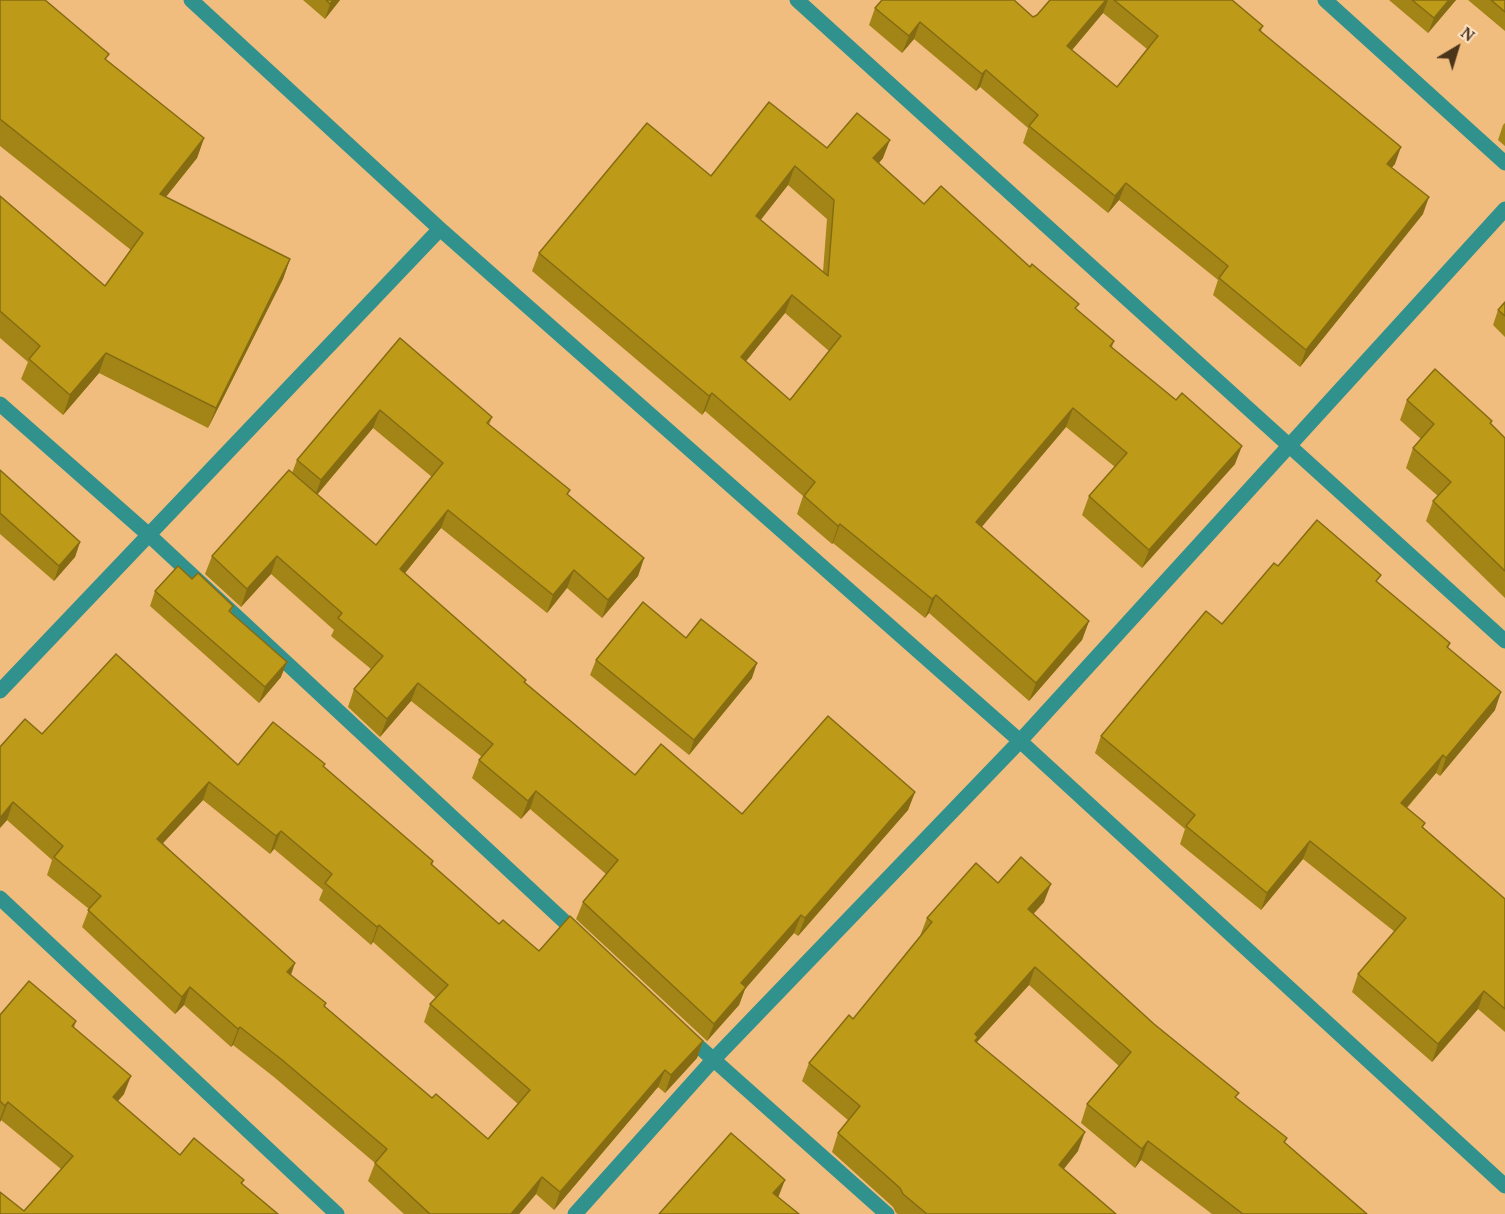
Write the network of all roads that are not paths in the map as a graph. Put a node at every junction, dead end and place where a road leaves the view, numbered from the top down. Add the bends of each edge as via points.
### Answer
1 (191, 0) edge
2 (797, 0) edge
3 (1325, 0) edge
4 (1505, 163) edge
5 (1505, 209) edge
6 (440, 229) junction
7 (0, 405) edge
8 (1287, 446) junction
9 (150, 536) junction
10 (1505, 641) edge
11 (0, 692) edge
12 (1020, 741) junction
13 (0, 898) edge
14 (592, 947) edge
15 (678, 1027) edge
16 (713, 1060) junction
17 (1505, 1186) edge
18 (337, 1214) edge
19 (575, 1214) edge
20 (887, 1214) edge

1 - 6 street
2 - 8 street
3 - 4 street
5 - 8 street
6 - 9 street
6 - 12 street
7 - 9 street
8 - 10 street
8 - 12 street
9 - 11 street
9 - 14 street
12 - 16 street
12 - 17 street
13 - 18 street
15 - 16 street
16 - 19 street
16 - 20 street

